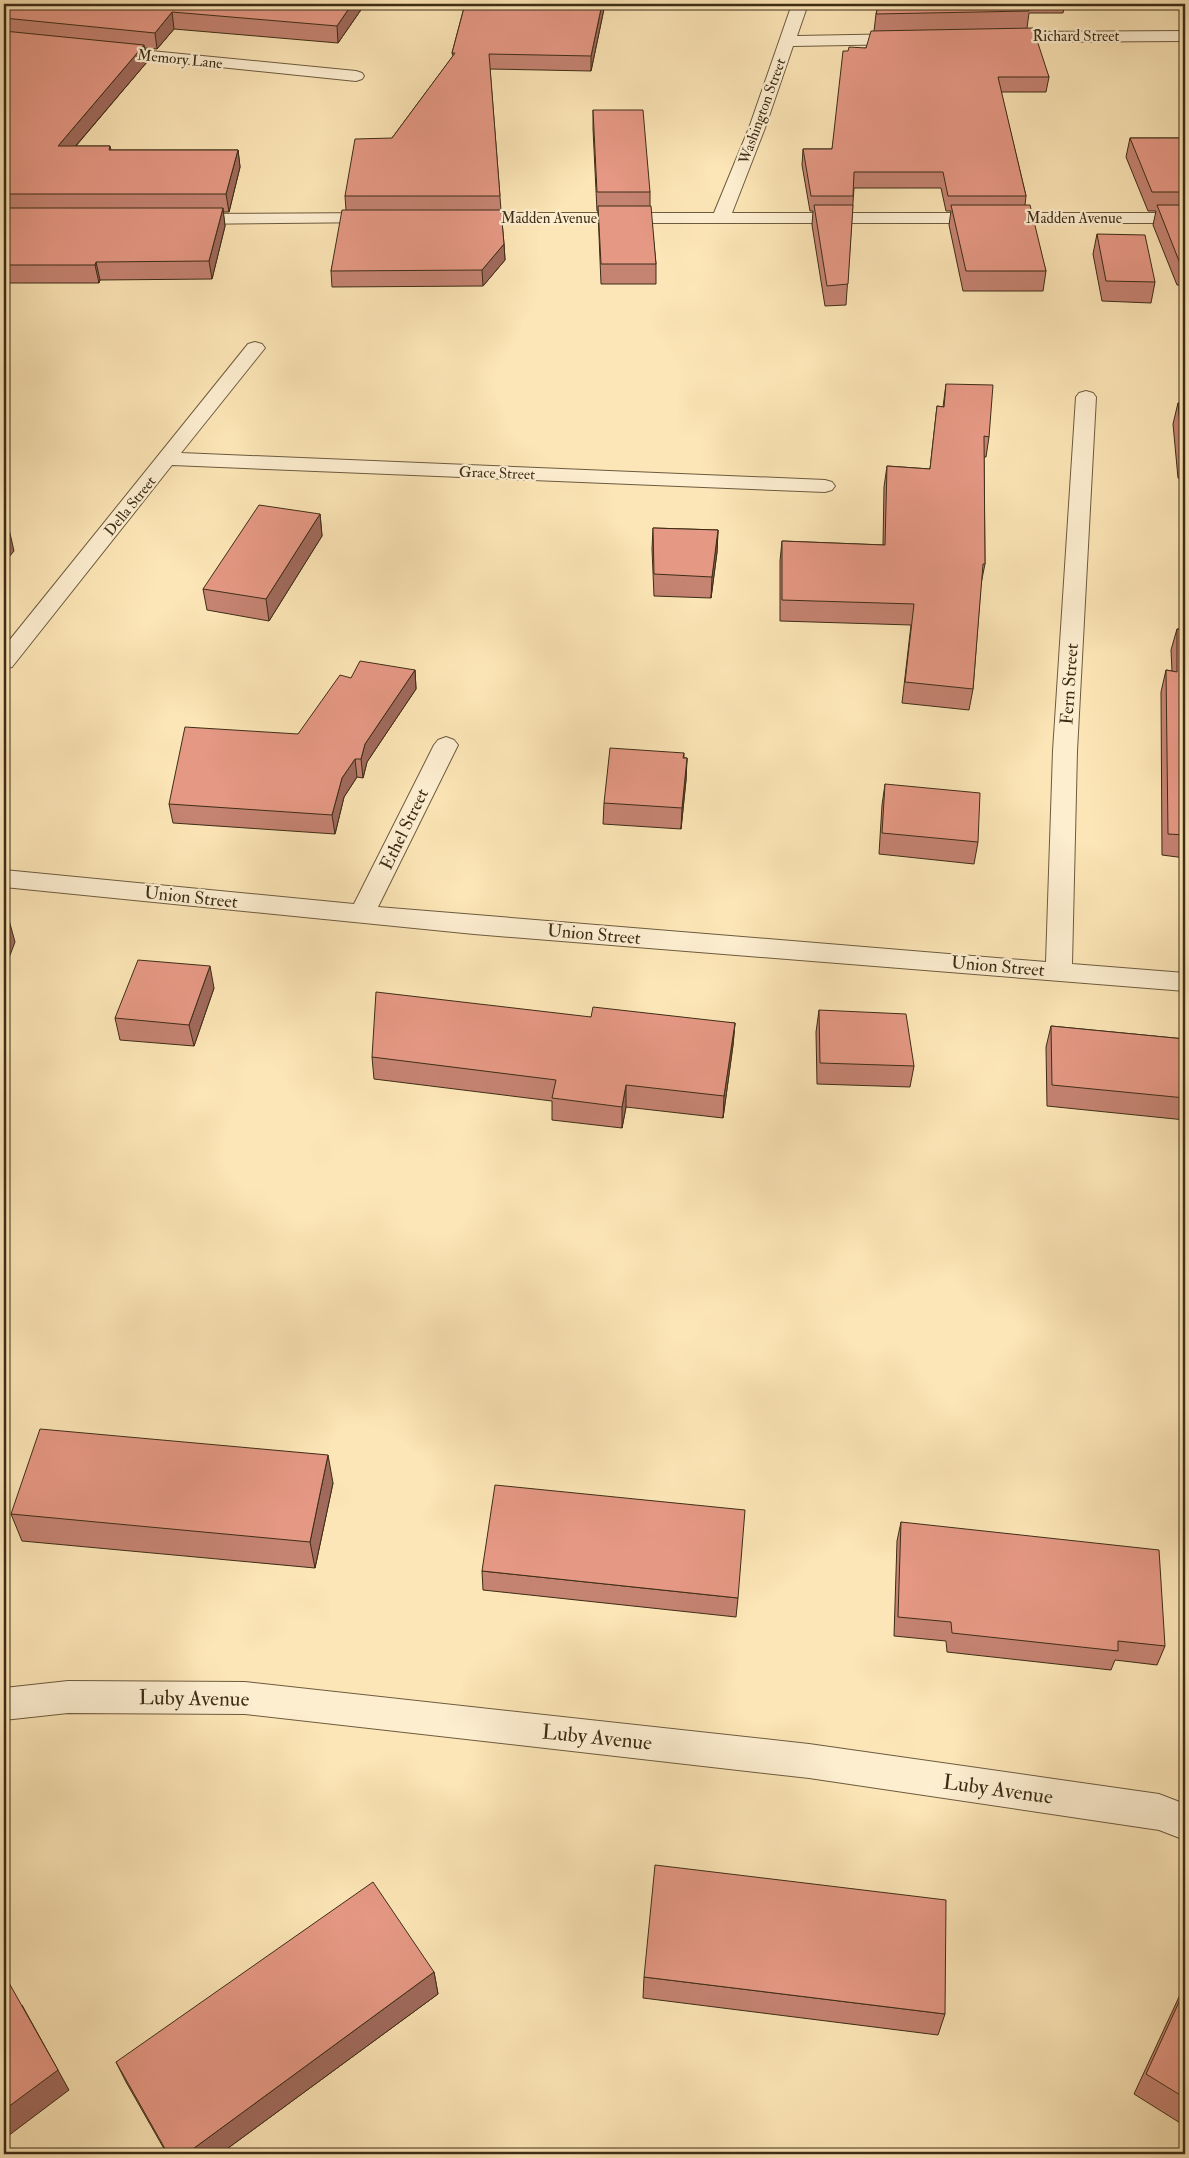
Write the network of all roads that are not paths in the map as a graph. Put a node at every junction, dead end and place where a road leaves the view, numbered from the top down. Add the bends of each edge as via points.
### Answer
1 (800, 4) edge
2 (1185, 36) edge
3 (985, 37) edge
4 (926, 38) edge
5 (788, 41) junction
6 (91, 50) edge
7 (356, 76) dead end
8 (392, 218) edge
9 (451, 218) edge
10 (721, 218) junction
11 (1185, 218) edge
12 (174, 219) edge
13 (255, 348) dead end
14 (1086, 397) dead end
15 (168, 458) junction
16 (825, 486) dead end
17 (4, 662) edge
18 (446, 745) dead end
19 (4, 879) edge
20 (362, 914) junction
21 (1059, 971) junction
22 (1185, 982) edge
23 (4, 1704) edge
24 (1185, 1822) edge

1 - 5 street, Washington Street
2 - 3 street, Richard Street
4 - 5 street
5 - 10 street, Washington Street
6 - 7 street, Memory Lane
8 - 12 street
9 - 10 street, Madden Avenue
10 - 11 street, Madden Avenue
13 - 15 street, Della Street
14 - 21 street, Fern Street via 1065,751
15 - 16 street, Grace Street
15 - 17 street, Della Street
18 - 20 street, Ethel Street
19 - 20 street, Union Street
20 - 21 street, Union Street
21 - 22 street, Union Street
23 - 24 street, Luby Avenue via 68,1697 245,1698 809,1760 1158,1812

